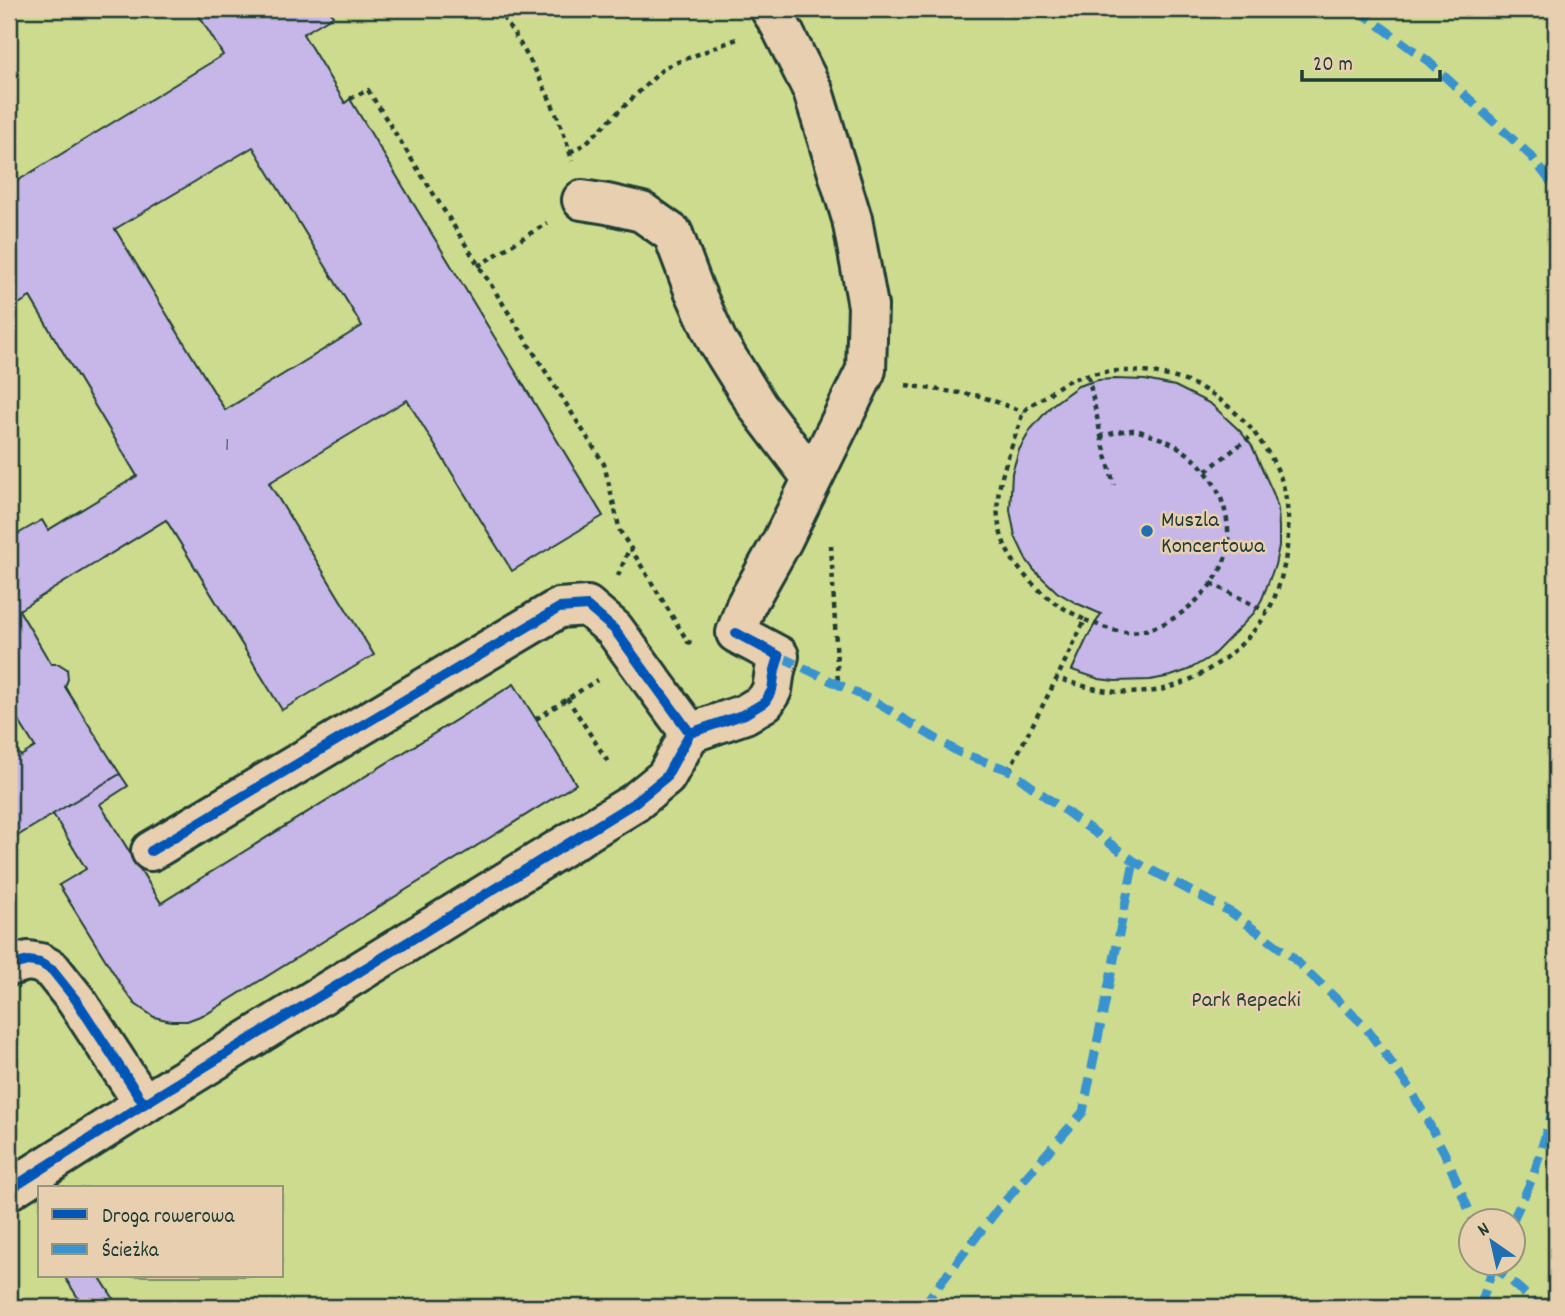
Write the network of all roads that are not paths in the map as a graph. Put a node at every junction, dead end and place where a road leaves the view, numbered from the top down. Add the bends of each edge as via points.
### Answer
1 (774, 16) edge
2 (582, 200) road end
3 (812, 478) junction
4 (691, 733) junction
5 (151, 851) dead end
6 (9, 965) edge
7 (144, 1104) junction
8 (9, 1190) edge

1 - 3 lane via 813,91 852,219 868,306 866,370
2 - 3 lane via 642,212 673,234 717,341 758,407
3 - 4 lane via 736,633 779,656 772,690 765,702 745,714
4 - 5 lane via 614,629 587,606 559,607
4 - 7 lane via 666,777 634,803
6 - 7 lane via 28,961 52,970
7 - 8 lane

